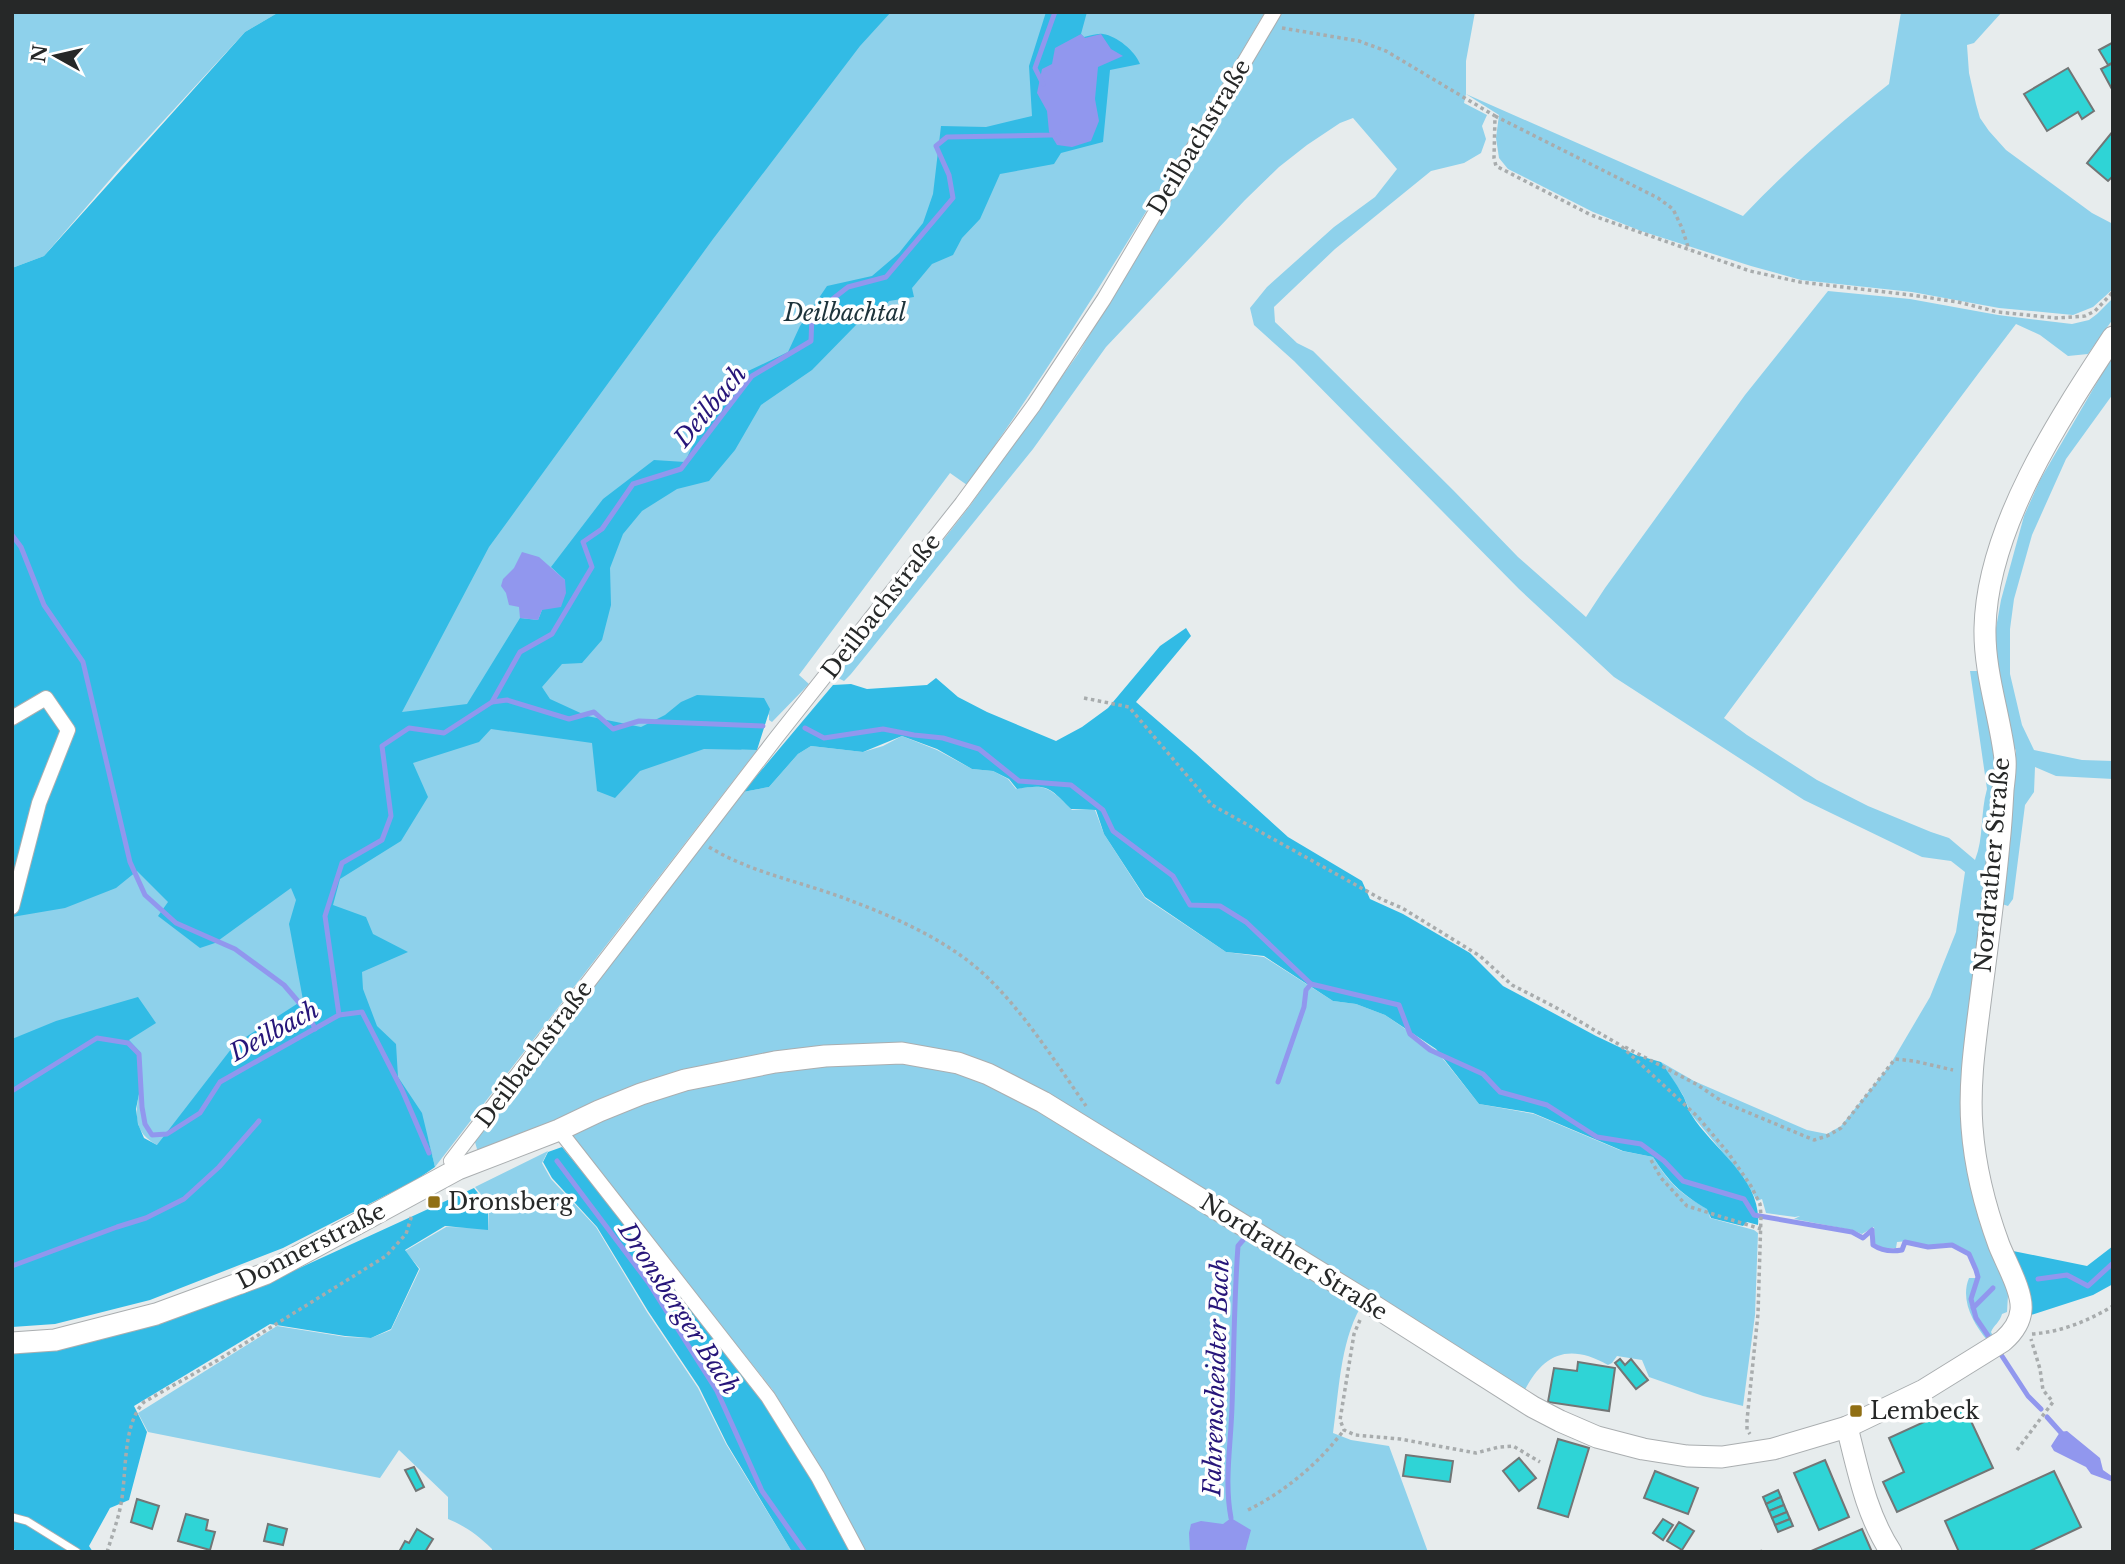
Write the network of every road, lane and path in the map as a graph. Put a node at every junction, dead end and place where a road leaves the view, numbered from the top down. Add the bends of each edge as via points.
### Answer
1 (1271, 16) edge
2 (1495, 116) junction
3 (1689, 250) junction
4 (2113, 292) edge
5 (2113, 337) edge
6 (1084, 698) dead end
7 (12, 718) edge
8 (698, 840) junction
9 (12, 907) edge
10 (1620, 1045) junction
11 (1971, 1078) junction
12 (1076, 1091) dead end
13 (559, 1130) junction
14 (1651, 1160) dead end
15 (458, 1169) junction
16 (421, 1190) junction
17 (1761, 1229) junction
18 (1371, 1304) junction
19 (2113, 1306) edge
20 (12, 1343) edge
21 (1847, 1427) junction
22 (1345, 1430) junction
23 (1753, 1437) dead end
24 (2017, 1450) dead end
25 (1539, 1462) dead end
26 (1248, 1510) dead end
27 (12, 1517) edge
28 (77, 1552) edge
29 (107, 1552) edge
30 (858, 1552) edge
31 (1891, 1552) edge

1 - 2 path via 1281,27 1359,41 1385,51
1 - 8 street, Deilbachstraße via 1104,299 1034,405
2 - 3 path via 1658,198 1673,209
2 - 3 path via 1496,166 1591,215
3 - 4 path via 1800,282 2056,318 2085,316
5 - 11 main road, Nordrather Straße via 2030,475 2009,522 1987,595 1986,657 2006,761
6 - 10 path via 1129,707 1212,805 1402,908 1480,956 1513,985
7 - 9 street via 46,698 68,730 39,803
8 - 12 path via 747,866 848,899 962,956 1012,1004
8 - 15 street, Deilbachstraße via 452,1161
10 - 11 path via 1723,1102 1814,1140 1842,1128 1895,1059 1946,1067
10 - 17 path via 1698,1117 1742,1170 1760,1204
11 - 21 main road, Nordrather Straße via 1975,1155 1998,1243 2019,1296 2017,1324 2003,1342 1977,1359
13 - 15 main road, Donnerstraße
13 - 18 main road, Nordrather Straße via 685,1080 775,1062 877,1053 948,1061 988,1074 1043,1102
13 - 30 street via 768,1397 818,1476
14 - 17 path via 1687,1206
15 - 16 main road, Donnerstraße
16 - 20 main road, Donnerstraße via 265,1274 156,1314 55,1340
16 - 29 path via 406,1234 386,1256 137,1410 121,1504
17 - 23 path via 1747,1419
18 - 21 main road, Nordrather Straße via 1533,1407 1597,1437 1687,1456 1722,1457 1773,1449
18 - 22 path via 1354,1334 1340,1420
19 - 24 path via 2063,1329 2028,1334 2043,1390 2053,1402
21 - 31 main road via 1871,1515
22 - 25 path via 1476,1452 1513,1446
22 - 26 path via 1282,1491
27 - 28 lane via 27,1521

